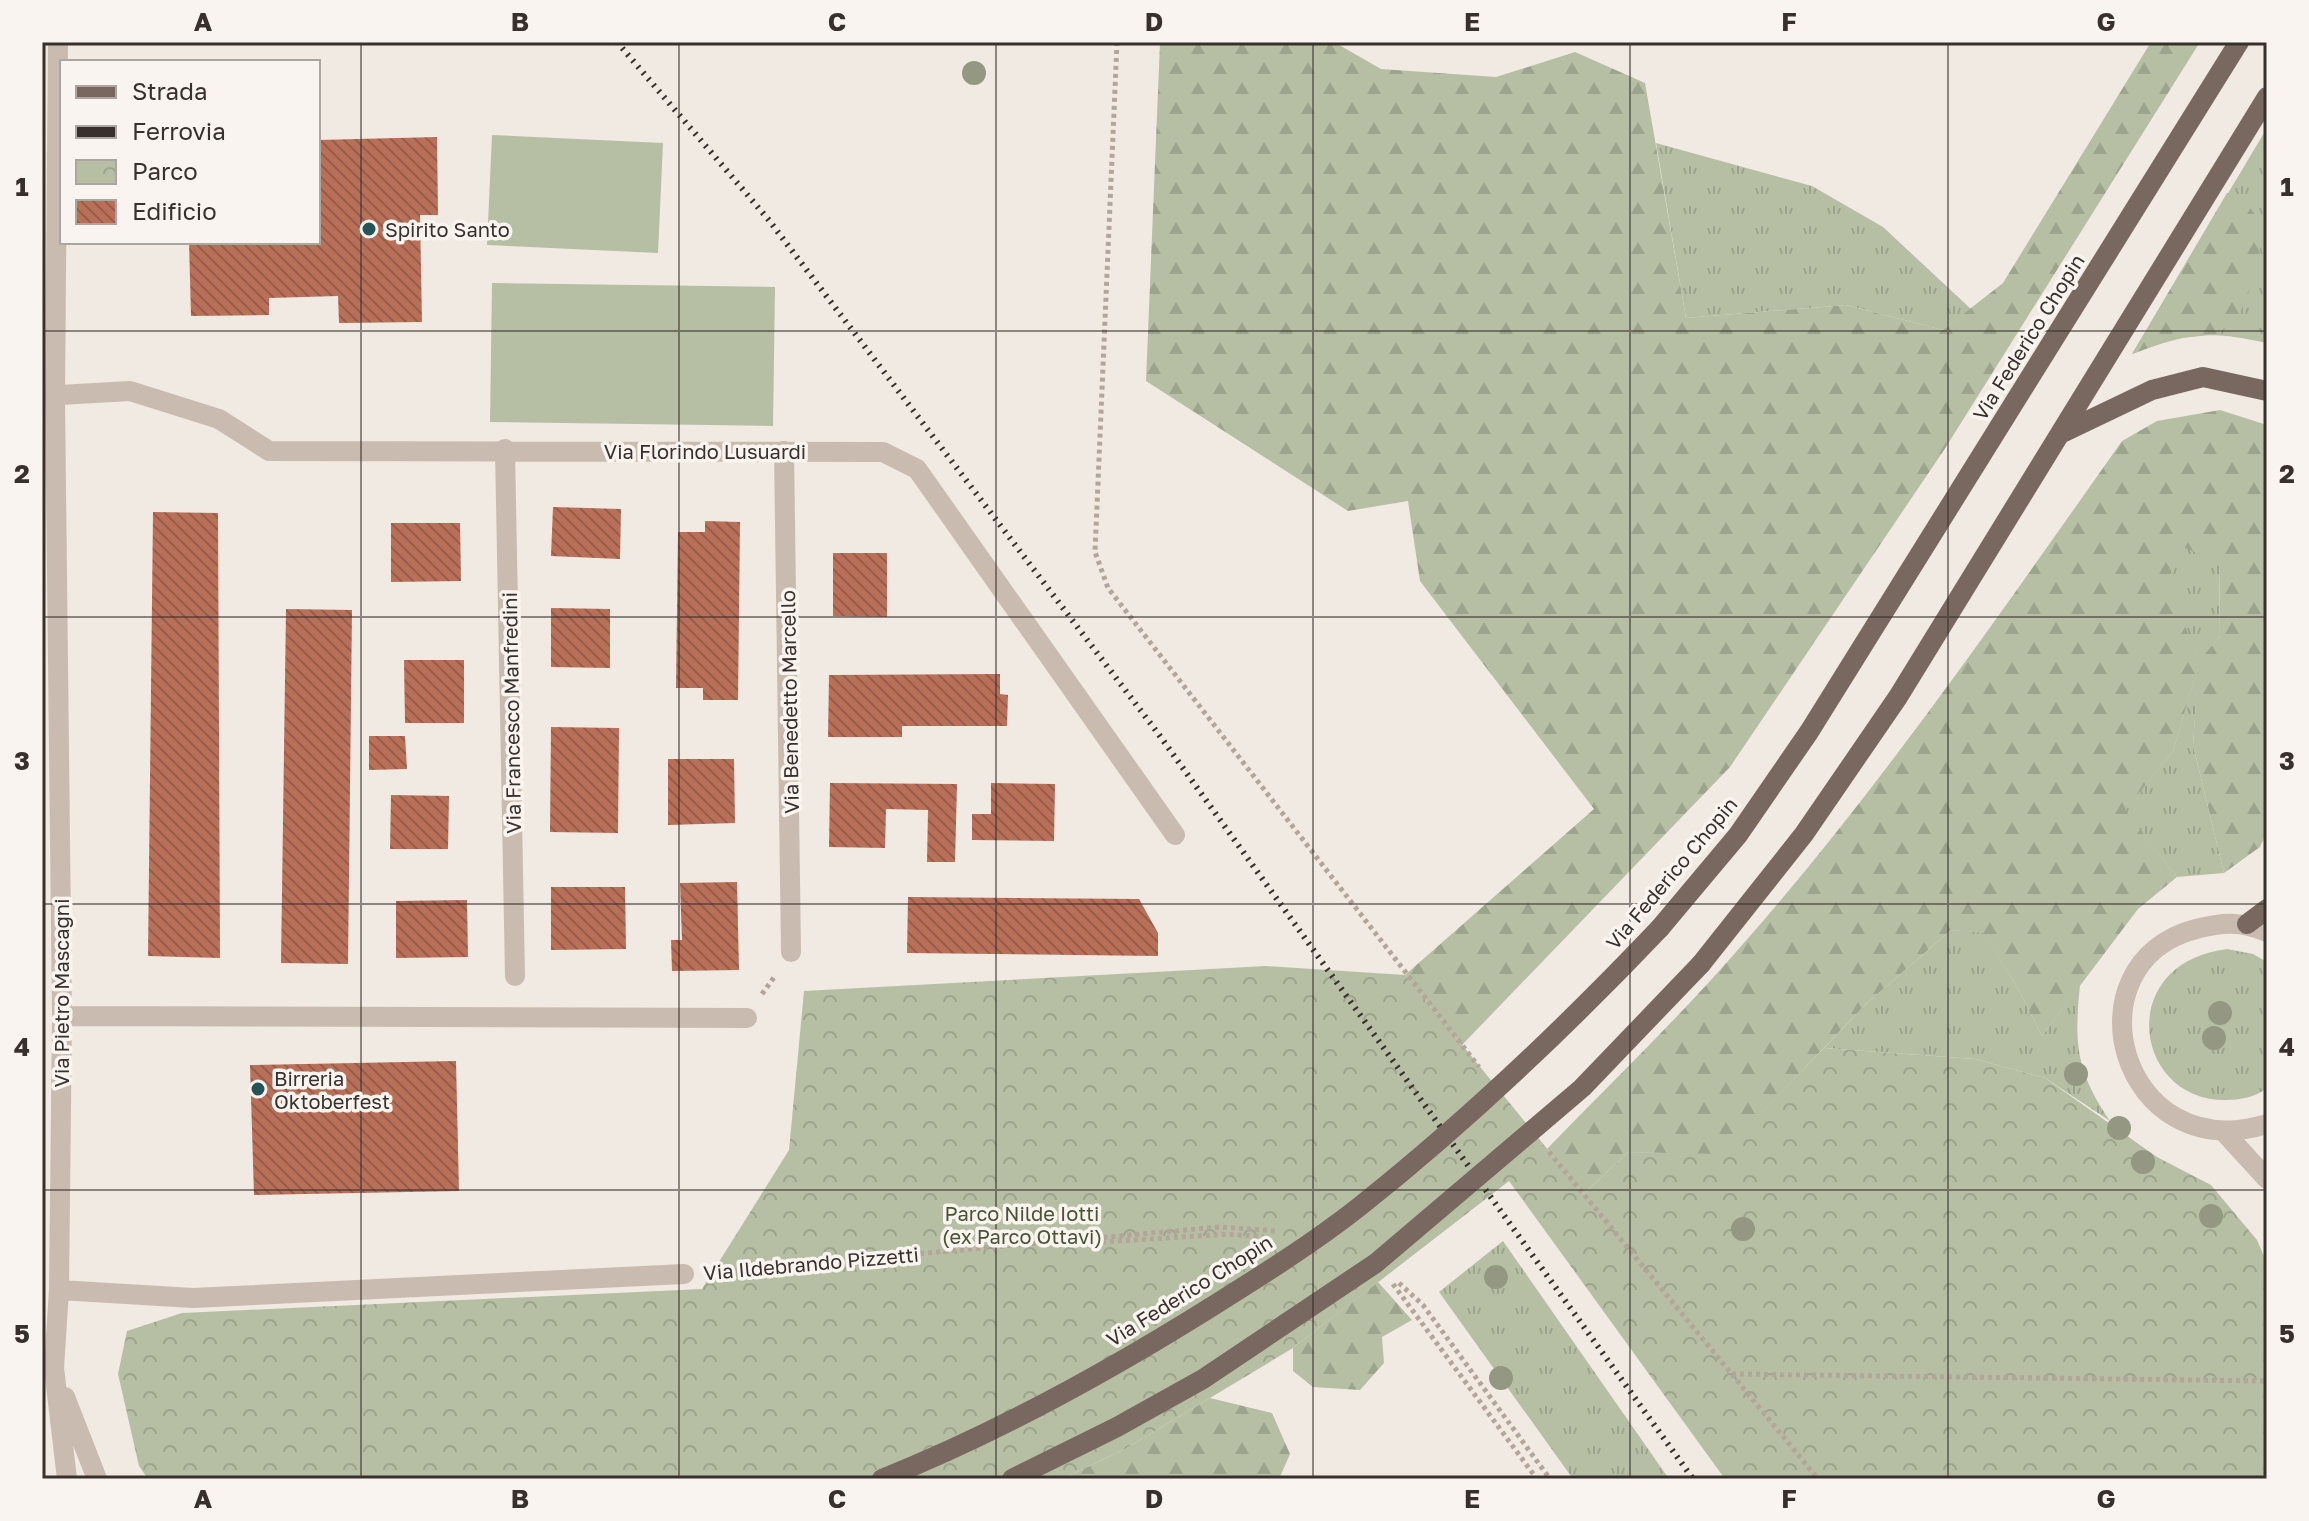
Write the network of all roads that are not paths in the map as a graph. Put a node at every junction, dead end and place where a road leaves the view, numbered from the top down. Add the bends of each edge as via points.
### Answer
1 (58, 42) edge
2 (2239, 42) edge
3 (2267, 97) edge
4 (2267, 391) edge
5 (49, 397) edge
6 (2060, 434) junction
7 (505, 449) junction
8 (784, 451) junction
9 (1175, 835) dead end
10 (2267, 909) edge
11 (2247, 924) junction
12 (52, 926) edge
13 (2267, 932) edge
14 (791, 952) road end
15 (515, 976) dead end
16 (62, 1016) junction
17 (747, 1018) road end
18 (2267, 1124) edge
19 (2224, 1132) junction
20 (2267, 1179) edge
21 (682, 1274) road end
22 (59, 1290) junction
23 (54, 1368) junction
24 (67, 1479) edge
25 (97, 1479) edge
26 (882, 1479) edge
27 (1012, 1479) edge

1 - 5 street, Via Pietro Mascagni
2 - 26 main road, Via Federico Chopin, bridge via 1809,732 1738,835 1660,928 1517,1072 1356,1209 1133,1356 1002,1426
3 - 6 main road
4 - 6 main road via 2203,377 2152,390
5 - 7 street, Via Florindo Lusuardi via 130,391 219,419 269,451
5 - 12 street, Via Pietro Mascagni
6 - 27 main road, bridge via 1898,697 1804,834 1701,964 1582,1088 1376,1263 1203,1379
7 - 8 street, Via Florindo Lusuardi
7 - 15 street, Via Francesco Manfredini
8 - 9 street, Via Florindo Lusuardi via 883,452 917,469
8 - 14 street, Via Benedetto Marcello
10 - 11 main road
11 - 13 street
11 - 19 street via 2226,921 2176,934 2147,957 2123,1009 2123,1046 2130,1070 2157,1106 2189,1125
12 - 16 street, Via Pietro Mascagni
16 - 17 street
16 - 22 street, Via Pietro Mascagni
18 - 19 street
19 - 20 street
21 - 22 street, Via Ildebrando Pizzetti via 193,1298
22 - 23 street, Via Pietro Mascagni
23 - 24 street, Via Pietro Mascagni
23 - 25 street, Via Pietro Mascagni

